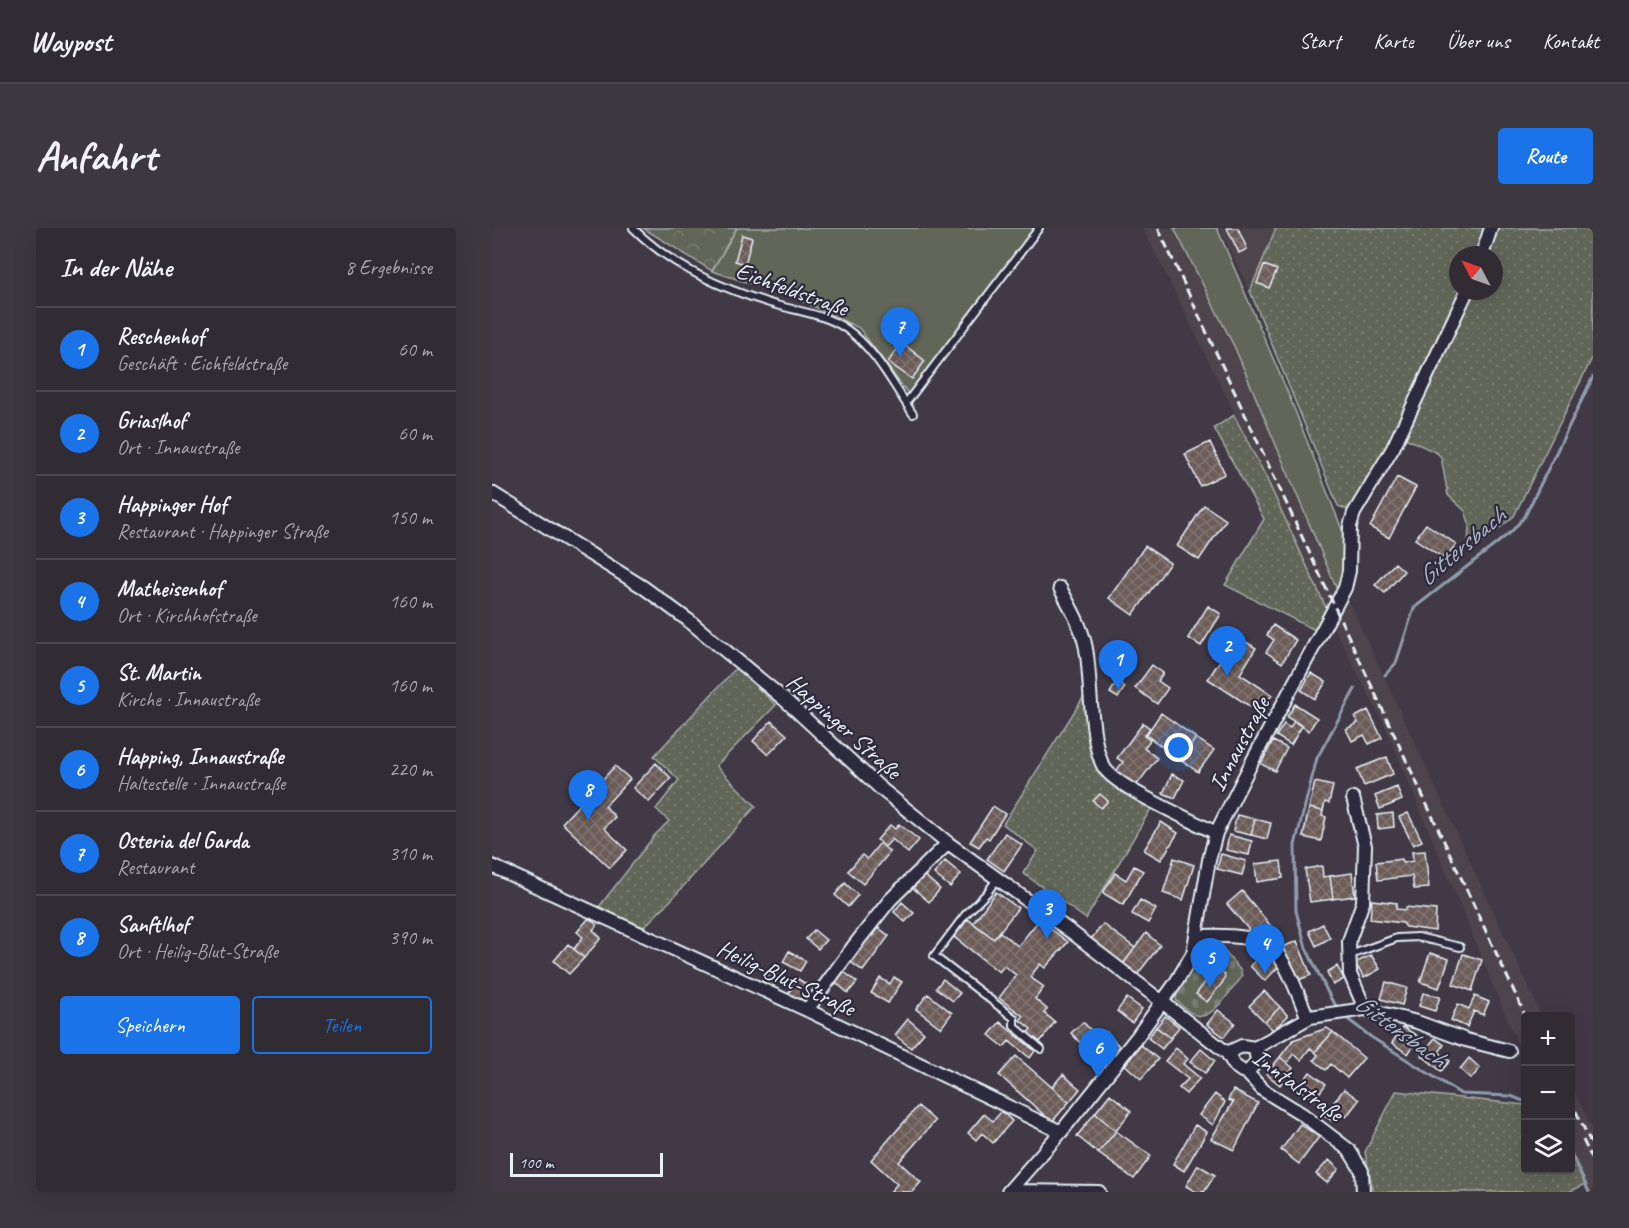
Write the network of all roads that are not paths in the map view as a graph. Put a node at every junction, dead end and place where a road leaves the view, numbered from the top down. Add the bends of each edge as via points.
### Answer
1 (633, 228) edge
2 (1039, 228) edge
3 (1491, 228) edge
4 (1485, 246) edge
5 (1463, 300) edge
6 (906, 403) junction
7 (913, 414) dead end
8 (492, 494) edge
9 (1060, 588) dead end
10 (1353, 798) dead end
11 (1216, 833) junction
12 (948, 843) junction
13 (492, 866) edge
14 (997, 879) junction
15 (1197, 936) junction
16 (1460, 948) dead end
17 (1350, 955) junction
18 (1161, 1001) junction
19 (807, 1010) junction
20 (1365, 1010) junction
21 (1308, 1018) junction
22 (1255, 1048) junction
23 (1041, 1049) dead end
24 (1509, 1051) dead end
25 (1227, 1053) junction
26 (1247, 1072) junction
27 (1060, 1132) junction
28 (1009, 1192) edge
29 (1099, 1192) edge
30 (1363, 1192) edge

1 - 6 lane, Eichfeldstraße via 668,258 723,287 844,327 871,353
2 - 6 lane
3 - 4 street
5 - 11 street, Innaustraße via 1393,448 1354,513 1345,588
6 - 7 lane, Eichfeldstraße
8 - 12 street, Happinger Straße via 643,587 688,620
9 - 11 street via 1077,617 1087,653 1095,734 1105,769 1133,790
10 - 17 street via 1365,846 1363,902 1349,941
11 - 15 street, Innaustraße
12 - 14 street, Happinger Straße
12 - 19 street via 890,900
13 - 19 street, Heilig-Blut-Straße
14 - 18 street, Happinger Straße
14 - 23 lane via 934,956 1014,1018 1014,1026
15 - 18 street, Innaustraße via 1193,953
15 - 21 street via 1239,937 1268,946 1282,959
16 - 17 lane via 1418,937 1397,938
17 - 20 street via 1350,974
18 - 25 street, Inntalstraße
18 - 27 street, Innaustraße
19 - 27 street, Heilig-Blut-Straße
20 - 21 street
20 - 24 street
21 - 22 street
22 - 25 street via 1242,1046
22 - 26 street via 1257,1061
25 - 26 street, Inntalstraße via 1235,1066
26 - 30 street, Inntalstraße via 1263,1090 1302,1113 1349,1150 1362,1171
27 - 28 street, Innaustraße
28 - 29 street

